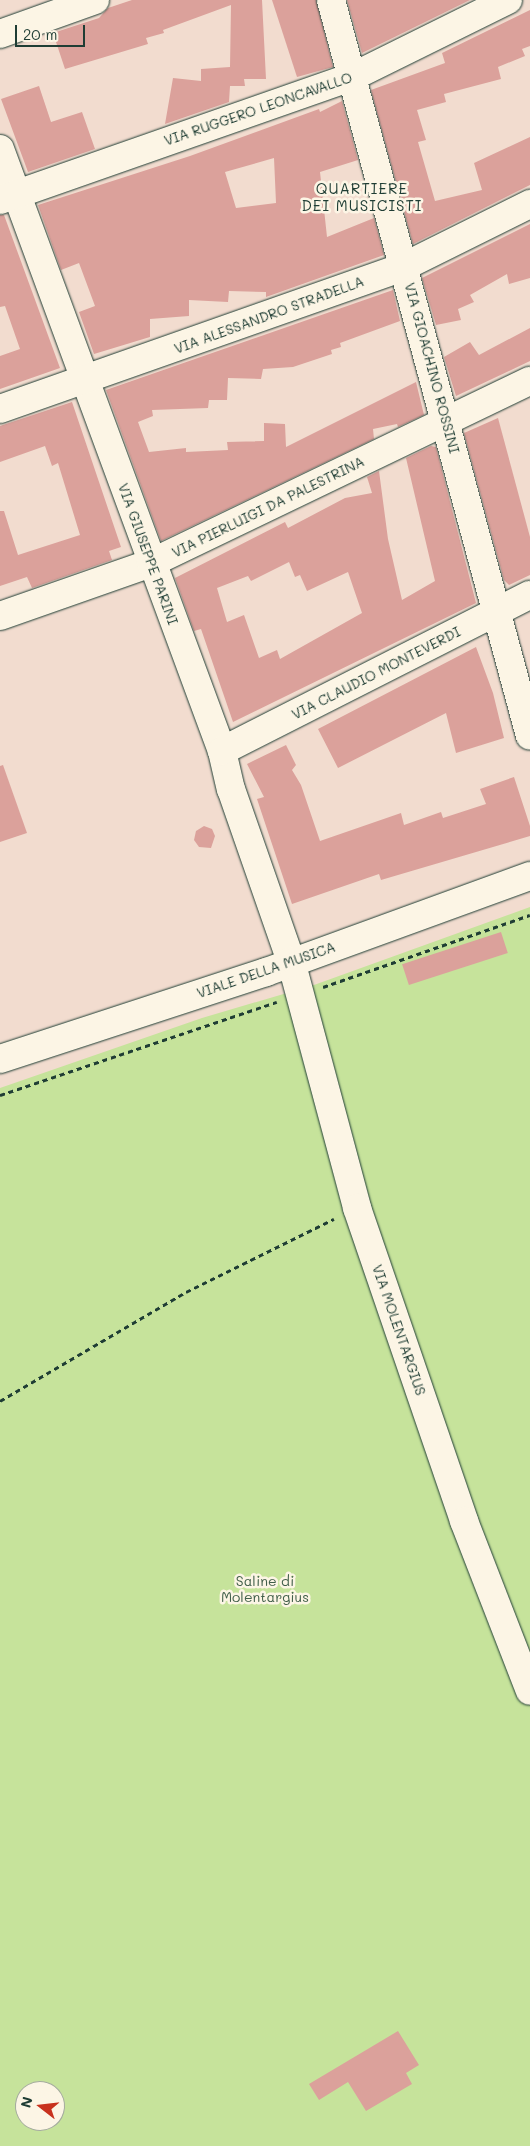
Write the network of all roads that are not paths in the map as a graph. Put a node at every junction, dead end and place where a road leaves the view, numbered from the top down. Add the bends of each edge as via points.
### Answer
1 (94, 0) edge
2 (331, 0) edge
3 (508, 0) edge
4 (0, 34) edge
5 (352, 77) junction
6 (0, 149) edge
7 (8, 197) edge
8 (530, 204) edge
9 (405, 266) junction
10 (85, 381) junction
11 (530, 381) edge
12 (0, 409) edge
13 (446, 422) junction
14 (151, 563) junction
15 (530, 595) edge
16 (497, 611) junction
17 (0, 616) edge
18 (530, 736) edge
19 (222, 752) junction
20 (530, 876) edge
21 (291, 961) junction
22 (0, 1059) edge
23 (530, 1691) edge

1 - 4 street
2 - 5 street, VIA GIOACHINO ROSSINI
3 - 5 street, VIA RUGGERO LEONCAVALLO
5 - 7 street, VIA RUGGERO LEONCAVALLO
5 - 9 street, VIA GIOACHINO ROSSINI
6 - 7 street, VIA GIUSEPPE PARINI
7 - 10 street, VIA GIUSEPPE PARINI
8 - 9 street, VIA ALESSANDRO STRADELLA
9 - 10 street, VIA ALESSANDRO STRADELLA
9 - 13 street, VIA GIOACHINO ROSSINI
10 - 12 street, VIA ALESSANDRO STRADELLA
10 - 14 street, VIA GIUSEPPE PARINI
11 - 13 street, VIA PIERLUIGI DA PALESTRINA
13 - 14 street, VIA PIERLUIGI DA PALESTRINA
13 - 16 street, VIA GIOACHINO ROSSINI
14 - 17 street, VIA PIERLUIGI DA PALESTRINA
14 - 19 street, VIA GIUSEPPE PARINI
15 - 16 street, VIA CLAUDIO MONTEVERDI
16 - 18 street, VIA GIOACHINO ROSSINI
16 - 19 street, VIA CLAUDIO MONTEVERDI
19 - 21 street, VIA GIUSEPPE PARINI via 231,789
20 - 21 street, VIALE DELLA MUSICA
21 - 22 street, VIALE DELLA MUSICA
21 - 23 street, VIA MOLENTARGIUS via 357,1208 464,1521

